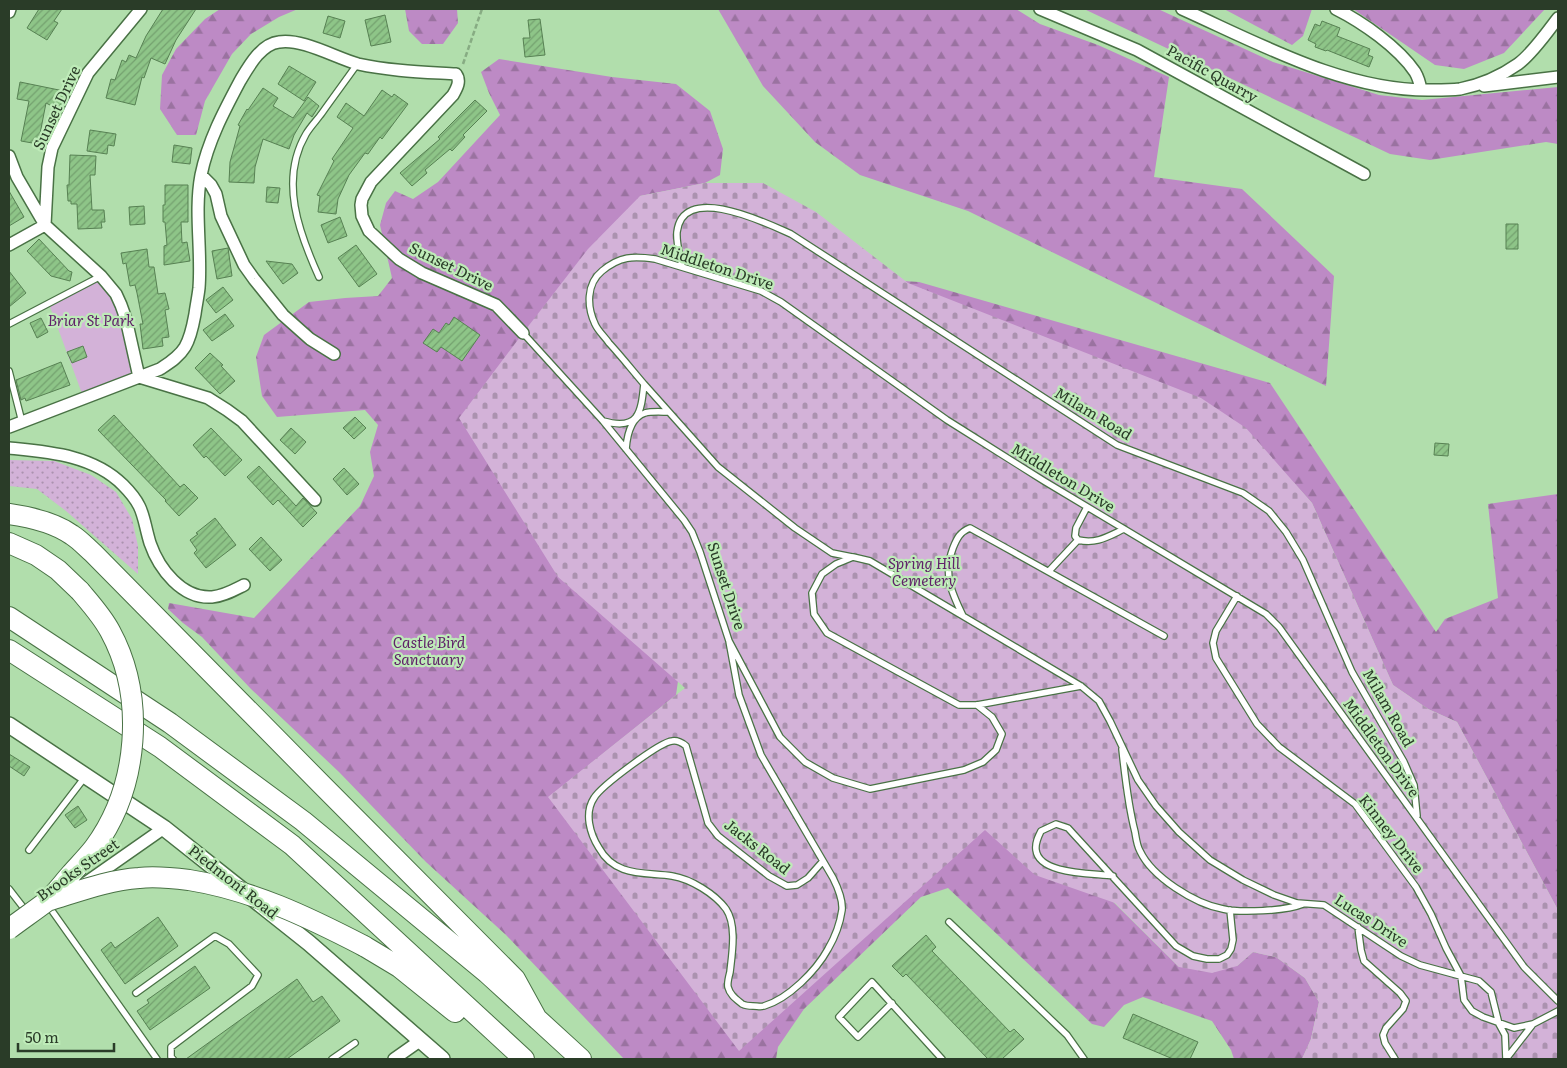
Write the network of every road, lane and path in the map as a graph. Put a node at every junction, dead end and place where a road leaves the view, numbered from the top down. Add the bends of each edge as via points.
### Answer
1 (141, 9) edge
2 (482, 9) edge
3 (1040, 9) edge
4 (1182, 9) edge
5 (1336, 9) edge
6 (1558, 18) edge
7 (358, 64) junction
8 (456, 74) junction
9 (1558, 77) edge
10 (1458, 89) junction
11 (1421, 90) junction
12 (9, 156) edge
13 (1364, 174) dead end
14 (201, 175) junction
15 (45, 225) junction
16 (9, 245) edge
17 (682, 266) junction
18 (101, 276) junction
19 (319, 277) dead end
20 (9, 324) edge
21 (523, 333) joint
22 (334, 354) dead end
23 (9, 371) edge
24 (139, 377) junction
25 (644, 384) junction
26 (669, 412) junction
27 (634, 420) junction
28 (604, 421) junction
29 (22, 422) junction
30 (9, 427) edge
31 (9, 448) edge
32 (626, 450) junction
33 (315, 500) dead end
34 (1087, 507) junction
35 (15, 515) edge
36 (1124, 529) junction
37 (1078, 540) junction
38 (9, 543) edge
39 (853, 557) junction
40 (1049, 571) junction
41 (244, 585) dead end
42 (1237, 596) junction
43 (963, 616) junction
44 (9, 617) edge
45 (1164, 636) dead end
46 (729, 641) junction
47 (9, 650) edge
48 (1081, 686) junction
49 (977, 705) junction
50 (9, 725) edge
51 (1121, 744) junction
52 (86, 776) junction
53 (1417, 818) junction
54 (164, 828) junction
55 (29, 850) dead end
56 (823, 861) junction
57 (1113, 876) junction
58 (9, 889) edge
59 (1305, 903) junction
60 (48, 905) junction
61 (1230, 910) junction
62 (32, 920) junction
63 (949, 922) dead end
64 (1358, 927) junction
65 (9, 929) edge
66 (9, 937) edge
67 (1461, 976) junction
68 (136, 993) dead end
69 (1558, 1001) edge
70 (892, 1003) junction
71 (1558, 1011) edge
72 (537, 1018) junction
73 (1499, 1024) junction
74 (1533, 1024) junction
75 (421, 1040) junction
76 (355, 1042) dead end
77 (157, 1059) edge
78 (173, 1059) edge
79 (332, 1059) edge
80 (394, 1059) edge
81 (442, 1059) edge
82 (513, 1059) edge
83 (524, 1059) edge
84 (581, 1059) edge
85 (942, 1059) edge
86 (1084, 1059) edge
87 (1395, 1059) edge
88 (1506, 1059) edge

1 - 15 street, Sunset Drive via 88,73 52,148
2 - 8 path via 464,63
3 - 13 street, Pacific Quarry via 1137,50
4 - 11 street via 1306,64 1346,77
5 - 11 street via 1360,22 1405,60 1416,73
6 - 10 street via 1520,63 1496,77
7 - 8 street
7 - 14 street via 296,42 269,44 245,72 221,116
7 - 19 lane via 306,134 293,172 293,192 305,247
8 - 21 street, Sunset Drive via 458,88 453,95 372,182 362,199 362,216 369,231 399,259 496,305
9 - 10 street
10 - 11 street
12 - 15 street via 17,177
14 - 22 street via 216,194 221,216 254,279 283,315 310,339
14 - 24 street via 198,200 199,288 192,329 185,347 176,358
15 - 16 street
15 - 18 street
17 - 25 lane, Middleton Drive via 656,259 624,258 612,262 596,276 590,290 590,308 596,326
17 - 34 lane, Middleton Drive via 761,291 781,302 947,420
17 - 53 lane, Milam Road via 677,230 681,218 692,209 709,207 754,217 791,234 1117,446 1243,493 1270,510 1302,560 1352,672 1404,762 1414,785
18 - 20 lane
18 - 24 street via 121,305
21 - 28 lane, Sunset Drive
23 - 29 lane
24 - 29 street
24 - 33 street via 208,398 227,410 242,421
25 - 26 lane, Middleton Drive
25 - 27 lane via 640,414
26 - 27 lane via 645,413
26 - 39 lane, Middleton Drive via 718,467 795,528 832,553
27 - 28 lane via 614,424
27 - 32 lane
28 - 32 lane, Sunset Drive
29 - 30 street
31 - 41 street via 70,456 101,469 122,484 136,499 144,515 150,543 158,560 180,587 193,594 210,597
32 - 46 lane, Sunset Drive via 692,532
34 - 36 lane, Middleton Drive
34 - 37 lane via 1076,528
35 - 72 highway via 60,528 93,553 515,979
36 - 37 lane via 1090,542
36 - 42 lane, Middleton Drive
37 - 40 lane
38 - 60 highway, bridge via 36,555 58,570 100,615 118,650 132,704 134,728 130,761 110,820 94,847
39 - 43 lane, Lucas Drive via 870,561
39 - 49 lane via 822,574 812,593 814,614 827,633 959,705
40 - 43 lane via 970,528 963,531 956,539 948,572 950,588
40 - 45 lane
42 - 53 lane, Middleton Drive via 1266,614 1279,627
42 - 67 lane, Kinney Drive via 1216,631 1213,643 1216,658 1257,724 1279,747 1355,804 1366,818 1416,887
43 - 48 lane, Lucas Drive
44 - 72 highway via 170,723 303,821
46 - 49 lane, Sunset Drive via 780,737 805,762 833,778 870,789 964,770 983,762 996,750 1002,734 992,717
46 - 56 lane, Jacks Road via 739,695 760,755
47 - 83 highway via 160,747 292,845
48 - 49 lane
48 - 51 lane, Lucas Drive via 1099,701
50 - 52 street, Piedmont Road
51 - 59 lane, Lucas Drive via 1138,780 1156,806 1210,860 1274,895
51 - 61 lane via 1129,810 1139,850 1150,866 1169,883 1198,901
52 - 54 street, Piedmont Road
52 - 55 lane
53 - 69 lane, Middleton Drive via 1524,967
54 - 60 street, Brooks Street
54 - 75 street, Piedmont Road via 309,943
56 - 56 lane, Jacks Road via 808,878 797,885 787,886 718,836 708,823 690,757 682,743 672,741 660,746 608,783 594,798 590,808 590,829 599,849 611,864 625,871 674,876 695,884 727,911 734,941 728,987 745,1006 763,1006 785,995 809,975 828,950 842,908 840,891
57 - 57 lane via 1068,828 1056,824 1040,831 1035,849 1044,862 1068,872
57 - 61 lane via 1176,946 1193,956 1219,959 1227,955 1233,940
58 - 62 lane
59 - 61 lane via 1295,907
59 - 64 lane, Lucas Drive via 1324,905
60 - 62 street, Brooks Street
60 - 65 highway, bridge
60 - 77 lane
60 - 82 highway, bridge via 109,882 140,877 216,884 257,896 318,923 399,967
62 - 66 street, Brooks Street
63 - 86 lane via 1067,1035
64 - 67 lane, Lucas Drive via 1407,959
64 - 87 lane via 1364,960 1406,1001 1383,1035
67 - 73 lane, Kinney Drive via 1464,1000 1472,1011
67 - 73 lane, Lucas Drive via 1479,981 1491,992
68 - 78 lane via 216,936 229,944 258,975 252,986 171,1047
70 - 70 lane via 872,982 839,1017 858,1037
70 - 85 lane
71 - 74 lane, Kinney Drive
72 - 84 highway
73 - 74 lane, Kinney Drive via 1514,1028
73 - 88 lane, Lucas Drive via 1505,1035
74 - 88 lane
75 - 80 street
75 - 81 street, Piedmont Road
76 - 79 lane

